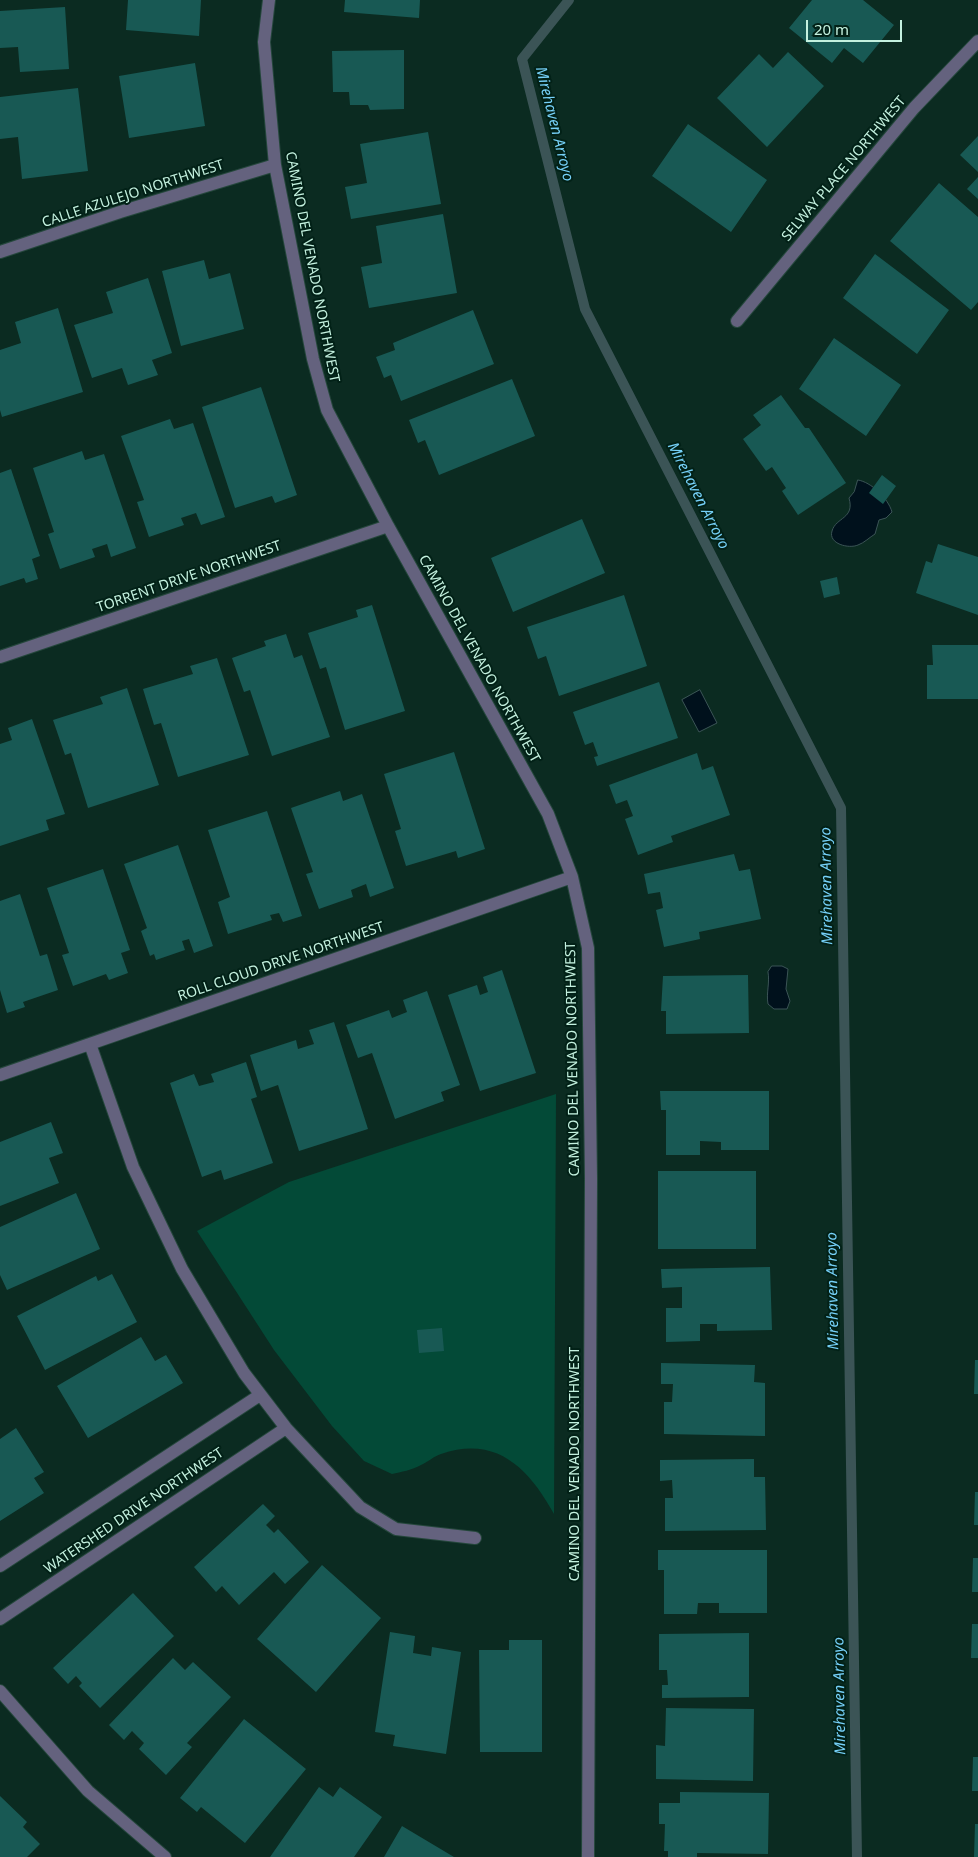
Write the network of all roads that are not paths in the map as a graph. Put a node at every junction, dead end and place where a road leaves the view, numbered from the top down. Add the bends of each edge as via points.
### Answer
1 (270, 0) edge
2 (978, 40) edge
3 (275, 165) junction
4 (0, 252) edge
5 (738, 321) dead end
6 (388, 526) junction
7 (0, 657) edge
8 (572, 877) junction
9 (90, 1044) junction
10 (0, 1075) edge
11 (260, 1395) junction
12 (286, 1428) junction
13 (475, 1538) dead end
14 (0, 1566) edge
15 (0, 1619) edge
16 (0, 1691) edge
17 (165, 1857) edge
18 (588, 1857) edge

1 - 3 street, CAMINO DEL VENADO NORTHWEST via 264,42
2 - 5 street, SELWAY PLACE NORTHWEST via 914,108
3 - 4 street, CALLE AZULEJO NORTHWEST
3 - 6 street, CAMINO DEL VENADO NORTHWEST via 312,359 327,410
6 - 7 street, TORRENT DRIVE NORTHWEST
6 - 8 street, CAMINO DEL VENADO NORTHWEST via 548,814
8 - 9 street, ROLL CLOUD DRIVE NORTHWEST
8 - 18 street, CAMINO DEL VENADO NORTHWEST via 588,948 591,1179
9 - 10 street, ROLL CLOUD DRIVE NORTHWEST
9 - 11 street via 133,1167 178,1260
11 - 12 street
11 - 14 street, WATERSHED DRIVE NORTHWEST
12 - 13 street via 360,1507 396,1529
12 - 15 street, WATERSHED DRIVE NORTHWEST
16 - 17 street via 88,1791

